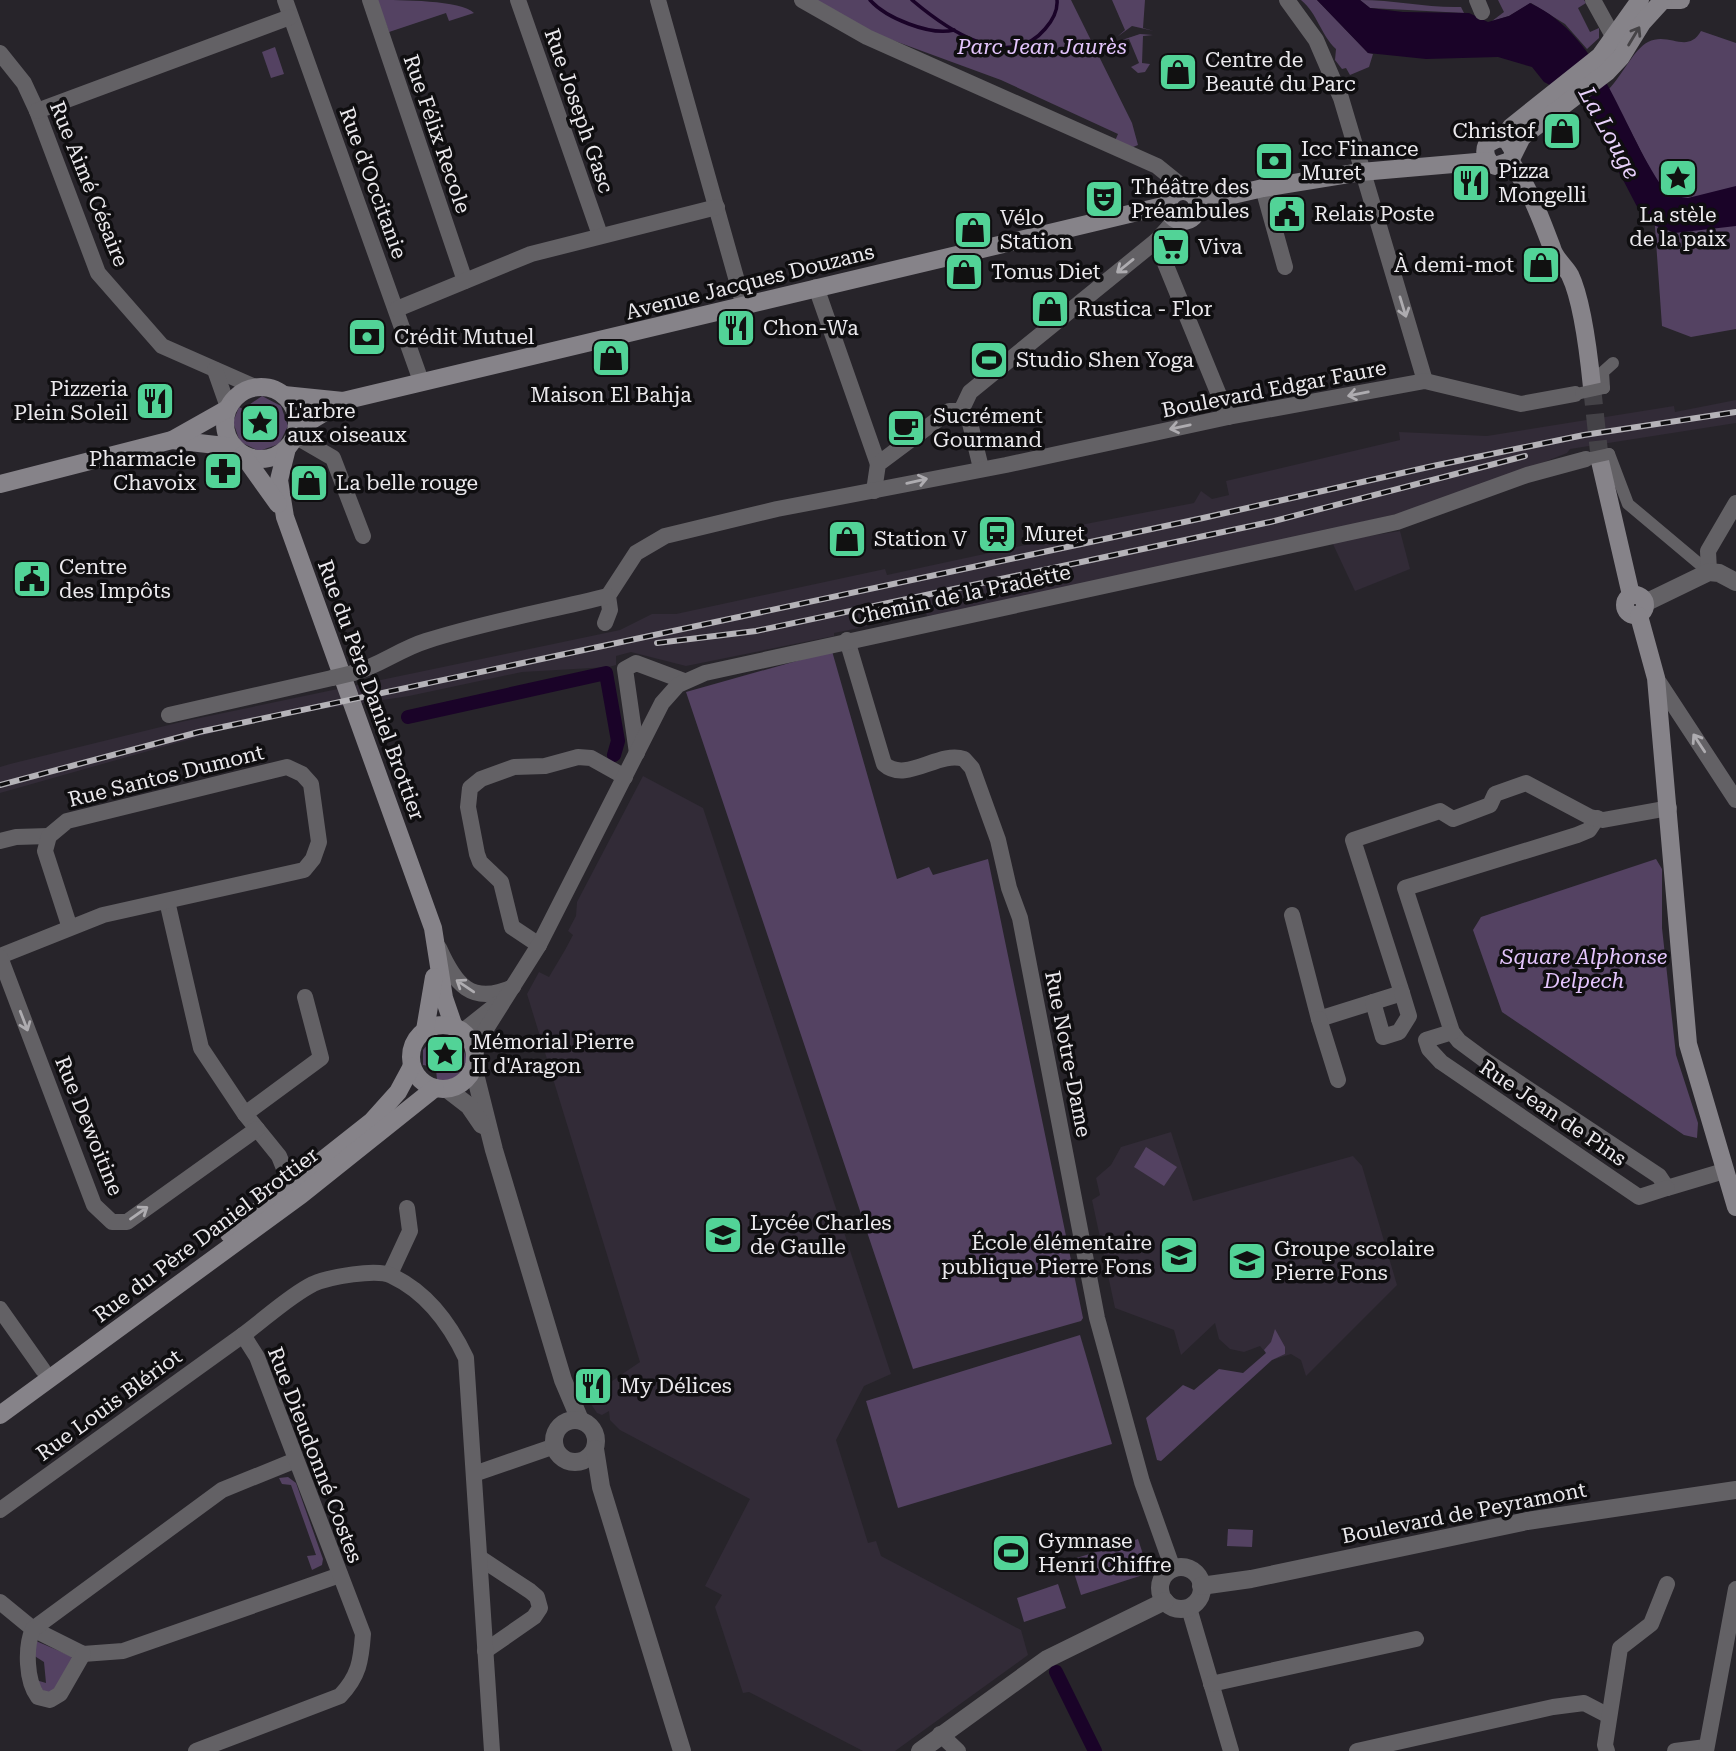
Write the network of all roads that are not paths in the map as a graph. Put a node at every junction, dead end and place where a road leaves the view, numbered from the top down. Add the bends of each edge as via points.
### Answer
1 (285, 0) edge
2 (370, 0) edge
3 (518, 0) edge
4 (658, 0) edge
5 (802, 0) edge
6 (1287, 0) edge
7 (1593, 0) edge
8 (1640, 0) edge
9 (1664, 0) edge
10 (1681, 0) edge
11 (290, 17) junction
12 (1614, 38) junction
13 (0, 54) edge
14 (1603, 64) junction
15 (37, 111) junction
16 (1509, 150) junction
17 (1487, 154) junction
18 (1361, 172) junction
19 (1263, 188) junction
20 (1181, 190) junction
21 (1198, 203) junction
22 (717, 207) junction
23 (1171, 213) junction
24 (600, 235) junction
25 (1156, 241) junction
26 (1285, 267) dead end
27 (466, 281) junction
28 (816, 287) junction
29 (744, 306) junction
30 (397, 309) junction
31 (1613, 363) dead end
32 (215, 370) junction
33 (421, 381) junction
34 (1425, 381) junction
35 (255, 387) junction
36 (1588, 390) junction
37 (284, 395) junction
38 (343, 401) junction
39 (228, 408) junction
40 (961, 411) junction
41 (1227, 417) junction
42 (293, 438) junction
43 (172, 440) junction
44 (239, 451) junction
45 (1598, 458) junction
46 (878, 464) junction
47 (981, 468) junction
48 (0, 484) edge
49 (874, 491) junction
50 (1736, 503) edge
51 (285, 517) junction
52 (363, 536) dead end
53 (1709, 572) junction
54 (1736, 582) edge
55 (608, 596) junction
56 (1638, 604) junction
57 (605, 623) dead end
58 (847, 640) junction
59 (1656, 678) junction
60 (684, 681) junction
61 (169, 715) dead end
62 (1681, 716) junction
63 (1661, 729) junction
64 (637, 753) junction
65 (625, 777) junction
66 (1736, 800) edge
67 (1669, 808) junction
68 (1597, 818) junction
69 (49, 836) junction
70 (0, 841) edge
71 (167, 901) junction
72 (1292, 915) dead end
73 (428, 918) junction
74 (70, 928) junction
75 (438, 944) junction
76 (539, 945) junction
77 (0, 956) edge
78 (513, 987) junction
79 (1402, 993) junction
80 (305, 997) dead end
81 (1373, 1002) junction
82 (1320, 1019) junction
83 (1405, 1022) junction
84 (458, 1029) junction
85 (425, 1030) junction
86 (1452, 1032) junction
87 (1426, 1040) junction
88 (474, 1048) junction
89 (412, 1066) junction
90 (474, 1070) junction
91 (1338, 1080) dead end
92 (441, 1089) junction
93 (245, 1114) junction
94 (257, 1129) junction
95 (494, 1150) junction
96 (1724, 1171) junction
97 (297, 1173) junction
98 (1667, 1188) junction
99 (1736, 1207) edge
100 (407, 1208) dead end
101 (390, 1274) junction
102 (1, 1314) edge
103 (243, 1335) junction
104 (43, 1370) junction
105 (563, 1380) junction
106 (0, 1401) edge
107 (0, 1415) edge
108 (580, 1420) junction
109 (560, 1425) junction
110 (555, 1446) junction
111 (595, 1449) junction
112 (296, 1460) junction
113 (576, 1462) junction
114 (474, 1474) junction
115 (601, 1487) junction
116 (1736, 1490) edge
117 (0, 1510) edge
118 (480, 1558) junction
119 (1173, 1569) junction
120 (340, 1575) junction
121 (1667, 1584) dead end
122 (1201, 1586) junction
123 (1736, 1589) edge
124 (1165, 1601) junction
125 (0, 1602) edge
126 (1189, 1608) junction
127 (33, 1629) junction
128 (1416, 1639) dead end
129 (485, 1651) junction
130 (83, 1654) junction
131 (1211, 1684) junction
132 (1609, 1716) junction
133 (940, 1734) junction
134 (1706, 1749) edge
135 (196, 1751) edge
136 (492, 1751) edge
137 (682, 1751) edge
138 (920, 1751) edge
139 (958, 1751) edge
140 (1231, 1751) edge
141 (1357, 1751) edge
142 (1607, 1751) edge
143 (1675, 1751) edge

1 - 11 street, Rue d'Occitanie
2 - 27 street, Rue Félix Recole
3 - 24 street, Rue Joseph Gasc
4 - 22 street
5 - 20 street via 867,37 1157,166
6 - 18 street via 1316,40 1341,98
7 - 12 street
8 - 12 main road
9 - 10 main road
14 -> 9 main road via 1620,58 1642,23
11 - 15 street
11 - 30 street, Rue d'Occitanie
12 - 14 main road
13 - 15 street, Rue Aimé Césaire via 24,83
14 - 16 main road via 1546,110
15 - 32 street, Rue Aimé Césaire via 99,273 162,346
16 - 17 main road via 1494,139
16 - 17 main road via 1499,166
16 - 36 main road via 1538,207 1553,252 1570,276 1584,332
17 - 18 main road
18 - 19 main road
18 -> 34 street
19 - 21 main road
19 - 26 street
20 - 21 main road via 1191,193
20 - 23 main road via 1172,194
21 - 23 main road via 1190,219
22 - 24 street
22 - 29 street
23 - 25 street
23 - 28 main road, Avenue Jacques Douzans
24 - 27 street via 531,254
25 -> 40 street via 970,392
25 - 41 street
27 - 30 street
28 - 29 main road, Avenue Jacques Douzans
28 - 46 street
29 - 33 main road, Avenue Jacques Douzans
30 - 33 street, Rue d'Occitanie
31 - 36 street
32 - 35 street, Rue Aimé Césaire
32 - 39 street
33 - 38 main road, Avenue Jacques Douzans
34 - 36 street, Boulevard Edgar Faure via 1521,404
34 -> 41 street, Boulevard Edgar Faure
35 - 37 main road
35 - 39 main road via 239,394
37 - 38 main road, Avenue Jacques Douzans
37 - 42 main road via 294,408
38 - 42 main road, Avenue Jacques Douzans
39 - 43 main road
39 - 44 main road via 224,425
40 - 46 street via 949,411
40 - 47 street via 969,419
41 -> 47 street, Boulevard Edgar Faure
42 - 44 main road via 267,459
42 - 51 main road, Rue du Père Daniel Brottier via 279,480
42 - 52 street via 333,458
43 - 44 main road
43 - 48 main road
44 - 51 main road, Rue du Père Daniel Brottier via 265,482
45 - 53 street via 1628,504
45 - 56 main road
45 - 58 street, Chemin de la Pradette via 1527,475 1397,522
46 - 49 street
49 -> 47 street, Boulevard Edgar Faure
49 - 55 street, Boulevard Edgar Faure via 665,536 636,553
50 - 53 street via 1708,551
51 - 73 main road, Rue du Père Daniel Brottier
53 - 54 street
53 - 56 street
55 - 57 street via 610,610
55 - 61 street, bridge via 438,637 410,646 369,669
56 - 59 main road
58 - 60 street, Chemin de la Pradette
58 - 119 street, Rue Notre-Dame via 884,764 900,771 951,757 964,758 972,768 998,840 1020,918 1097,1318 1142,1482
59 - 62 street
59 - 63 main road
60 - 64 street, Chemin de la Pradette via 667,695
60 - 64 street via 636,663 627,665 624,675
62 - 63 street
66 -> 62 street
63 - 67 main road
64 - 65 street, Chemin de la Pradette
65 - 76 street, Chemin de la Pradette
65 - 76 street via 591,758 578,757 545,766 513,767 470,788 468,807 480,862 501,882 512,927
67 - 68 street
67 - 96 main road via 1688,1044
68 - 79 street via 1526,783 1495,794 1490,805 1453,819 1440,811 1353,840
68 - 86 street via 1589,830 1577,835 1405,888
69 - 70 street
69 - 71 street, Rue Santos Dumont via 75,817 287,767 311,784 319,842 304,870
69 - 74 street via 46,859
71 - 74 street, Rue Santos Dumont via 103,915
71 - 93 street via 201,1048
72 - 82 street
73 - 75 main road, Rue du Père Daniel Brottier
73 - 85 main road, Rue du Père Daniel Brottier via 434,978
74 - 77 street, Rue Santos Dumont
78 -> 75 street via 488,995 469,991 450,972
75 - 84 main road, Rue du Père Daniel Brottier via 444,998
76 - 78 street, Chemin de la Pradette
77 -> 94 street, Rue Dewoitine via 94,1205 111,1222 127,1223
78 - 84 street, Chemin de la Pradette via 485,1015
78 - 88 street, Chemin de la Pradette
79 - 81 street
79 - 83 street via 1409,1016
80 - 93 street via 321,1058
81 - 82 street
81 - 83 street via 1383,1037 1399,1031
82 - 91 street
83 - 87 street, Rue Jean de Pins
84 - 85 main road via 444,1025
84 - 88 main road
85 - 89 main road via 413,1046
86 - 87 street
86 - 98 street, Rue Jean de Pins via 1486,1061 1658,1177
87 - 98 street, Rue Jean de Pins via 1441,1062 1639,1197
88 - 90 main road
89 - 92 main road via 421,1080
89 - 97 main road, Rue du Père Daniel Brottier via 385,1109
90 - 92 main road via 461,1084
90 - 95 street
92 - 95 street via 463,1100 477,1116
92 - 97 main road, Rue du Père Daniel Brottier
93 - 94 street
94 - 97 street
95 - 105 street
96 - 98 street, Rue Jean de Pins
96 - 99 main road
97 - 104 main road, Rue du Père Daniel Brottier via 226,1236
97 - 107 main road, Rue du Père Daniel Brottier
100 - 101 street via 410,1231
101 - 103 street, Rue Dieudonné Costes via 338,1276 312,1285
101 - 114 street via 426,1299 453,1332 466,1358
102 - 104 street
103 - 112 street, Rue Dieudonné Costes via 257,1357
103 - 117 street, Rue Louis Blériot
104 - 106 main road, Rue du Père Daniel Brottier
105 - 108 street
105 - 109 street
108 - 109 street
108 - 111 street via 593,1428
109 - 110 street
110 - 113 street via 564,1459
110 - 114 street
111 - 113 street via 589,1458
111 - 115 street
112 - 120 street, Rue Dieudonné Costes
112 - 127 street via 222,1490
113 - 115 street
114 - 118 street
115 - 137 street
116 - 122 street, Boulevard de Peyramont via 1527,1521
118 - 129 street
118 - 129 street via 530,1591 540,1608
119 - 122 street via 1192,1571
119 - 124 street via 1161,1583
120 - 130 street via 123,1651
120 - 135 street, Rue Dieudonné Costes via 363,1634 354,1681 340,1696
121 - 132 street via 1651,1624 1620,1648
122 - 126 street via 1199,1600
123 - 134 street
124 - 126 street via 1176,1608
124 - 133 street via 1047,1659
125 - 127 street
126 - 131 street
127 - 130 street
127 - 130 street via 28,1640 30,1680 34,1693 44,1700 60,1694
128 - 131 street
129 - 136 street
131 - 140 street
132 - 141 street via 1584,1703 1553,1707
132 - 142 street
133 - 138 street
133 - 139 street
134 - 143 street

